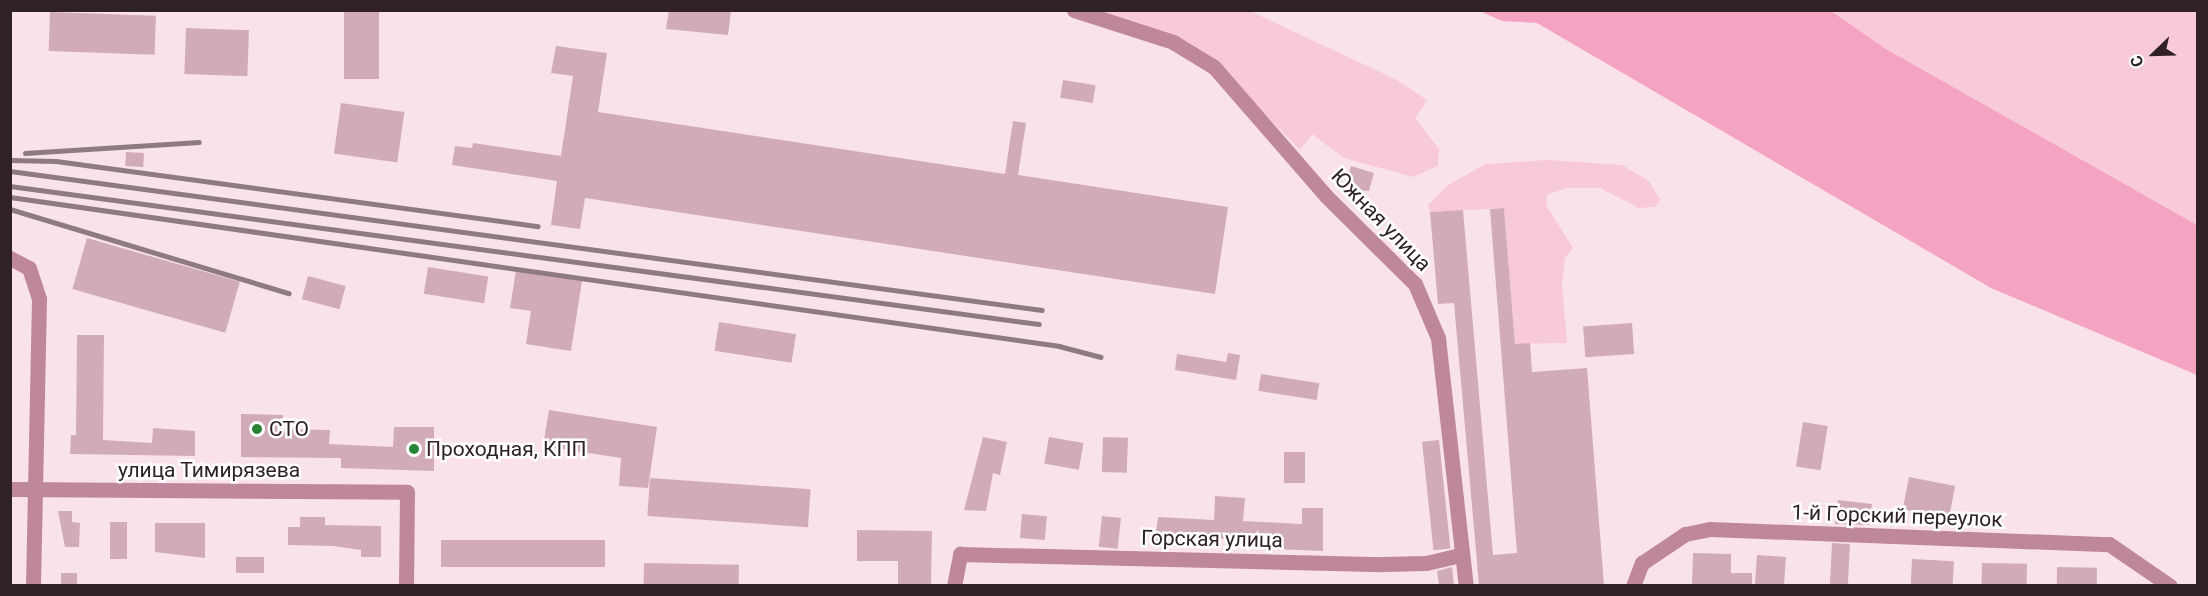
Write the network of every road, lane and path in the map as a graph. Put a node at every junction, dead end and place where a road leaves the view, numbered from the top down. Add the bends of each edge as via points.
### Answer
1 (1074, 10) edge
2 (10, 258) edge
3 (10, 489) edge
4 (34, 490) junction
5 (1462, 555) junction
6 (33, 585) edge
7 (406, 585) edge
8 (954, 585) edge
9 (1466, 585) edge
10 (1633, 585) edge
11 (2170, 585) edge

1 - 5 street, Южная улица via 1173,42 1214,67 1327,197 1415,284 1438,338
2 - 4 street via 29,268 36,282
3 - 4 street, улица Тимирязева
4 - 6 street
4 - 7 street, улица Тимирязева via 407,492
5 - 8 street, Горская улица via 1426,563 1382,564 960,554
5 - 9 street, Южная улица
10 - 11 street, 1-й Горский переулок via 1642,563 1685,534 1710,529 2109,544

